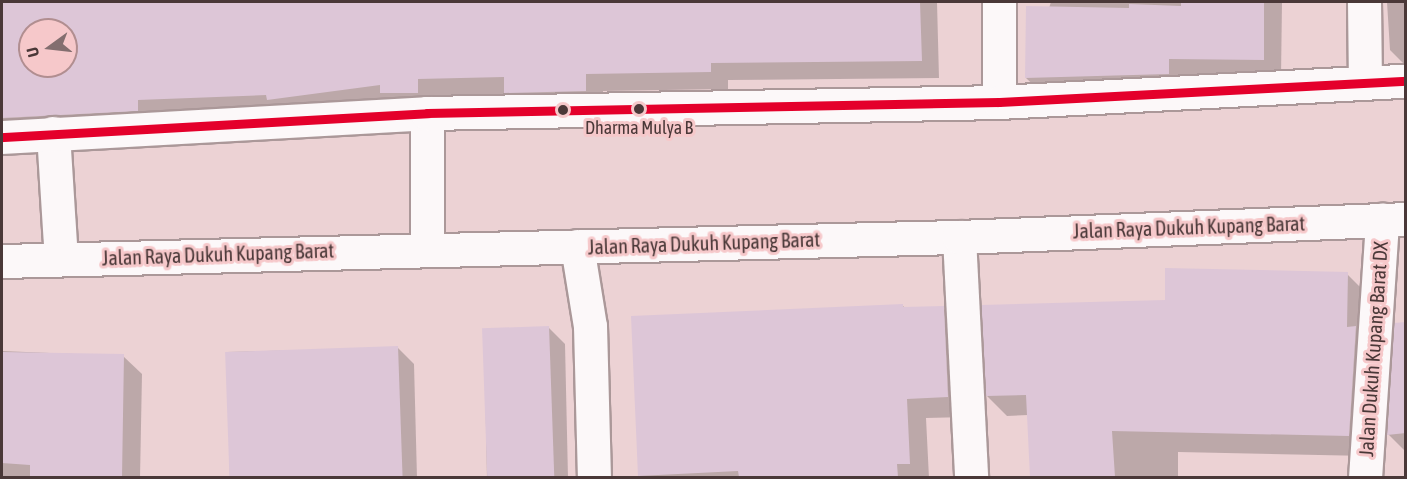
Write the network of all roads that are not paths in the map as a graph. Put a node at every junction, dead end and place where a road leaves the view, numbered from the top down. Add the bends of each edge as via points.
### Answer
1 (999, 2) edge
2 (1364, 2) edge
3 (1365, 81) junction
4 (1406, 81) edge
5 (999, 102) junction
6 (427, 113) junction
7 (53, 133) junction
8 (2, 136) edge
9 (1394, 220) edge
10 (959, 237) junction
11 (577, 246) junction
12 (427, 248) junction
13 (61, 259) junction
14 (2, 261) edge
15 (594, 477) edge
16 (971, 477) edge
17 (1365, 477) edge

1 - 5 street
2 - 3 street
3 - 4 street
3 - 5 street
5 - 6 street
6 - 7 street
6 - 12 street
7 - 8 street
7 - 13 street
9 - 10 street, Jalan Raya Dukuh Kupang Barat
9 - 17 street, Jalan Dukuh Kupang Barat DX
10 - 11 street, Jalan Raya Dukuh Kupang Barat
10 - 16 street
11 - 12 street, Jalan Raya Dukuh Kupang Barat
11 - 15 street via 591,326
12 - 13 street, Jalan Raya Dukuh Kupang Barat
13 - 14 street, Jalan Raya Dukuh Kupang Barat

